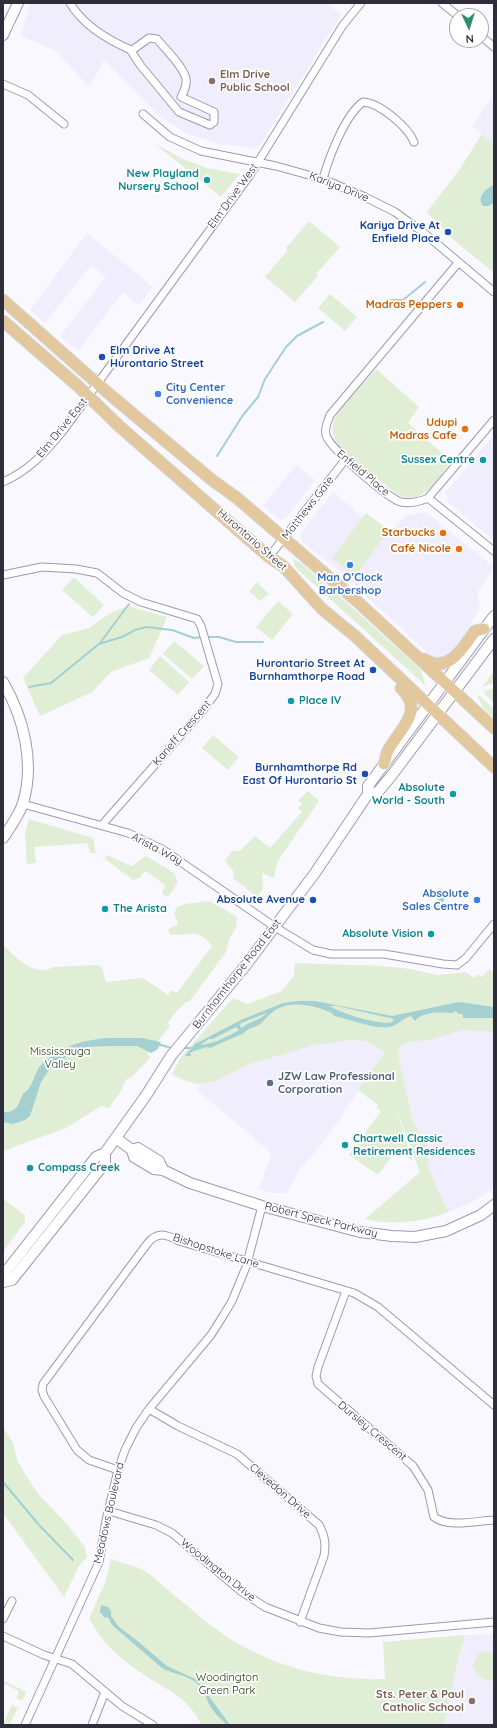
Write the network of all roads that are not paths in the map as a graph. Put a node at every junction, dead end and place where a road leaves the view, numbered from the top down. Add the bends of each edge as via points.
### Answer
1 (18, 3) edge
2 (70, 3) edge
3 (360, 3) edge
4 (6, 23) edge
5 (3, 35) edge
6 (132, 51) junction
7 (3, 84) edge
8 (143, 114) dead end
9 (64, 124) dead end
10 (414, 142) dead end
11 (258, 163) junction
12 (324, 179) junction
13 (458, 263) junction
14 (494, 292) edge
15 (3, 300) edge
16 (3, 321) edge
17 (97, 383) junction
18 (88, 396) junction
19 (494, 420) edge
20 (345, 460) junction
21 (3, 482) edge
22 (428, 498) junction
23 (284, 540) junction
24 (494, 550) edge
25 (269, 557) junction
26 (3, 575) edge
27 (494, 616) edge
28 (484, 629) junction
29 (355, 636) junction
30 (396, 636) junction
31 (494, 639) edge
32 (3, 682) edge
33 (445, 682) junction
34 (455, 692) junction
35 (428, 706) junction
36 (437, 715) junction
37 (494, 728) edge
38 (384, 764) junction
39 (494, 767) edge
40 (368, 794) junction
41 (23, 804) junction
42 (102, 825) junction
43 (3, 838) edge
44 (494, 924) edge
45 (275, 927) junction
46 (116, 1138) junction
47 (494, 1205) edge
48 (262, 1206) junction
49 (494, 1213) edge
50 (481, 1215) junction
51 (247, 1261) junction
52 (3, 1282) edge
53 (346, 1291) junction
54 (494, 1405) edge
55 (150, 1409) junction
56 (118, 1470) junction
57 (109, 1512) junction
58 (494, 1520) edge
59 (12, 1601) dead end
60 (3, 1619) edge
61 (300, 1622) junction
62 (494, 1622) edge
63 (3, 1636) edge
64 (56, 1659) junction
65 (105, 1692) junction
66 (25, 1725) edge
67 (92, 1725) edge
68 (153, 1725) edge

1 - 4 main road
2 - 6 street via 87,22 110,41
3 - 11 street, Elm Drive West via 343,25
4 - 5 main road
6 - 6 street via 141,66 179,112 210,125 214,122 214,112 181,97 186,88 183,70 157,39 149,38
7 - 9 street via 28,95
8 - 11 street, Kariya Drive via 170,137 199,150
10 - 12 street via 410,134 384,111 364,102 340,134
11 - 12 street, Kariya Drive
11 - 17 street, Elm Drive West
12 - 13 street, Kariya Drive via 395,212
13 - 14 street, Kariya Drive
13 - 20 street, Enfield Place via 330,415 326,425 326,436
15 - 17 main road, Hurontario Street
16 - 18 main road, Hurontario Street
17 - 18 street, Elm Drive East
17 - 23 main road, Hurontario Street
18 - 21 street, Elm Drive East via 48,450 32,465
18 - 25 main road, Hurontario Street
19 - 22 street
20 - 22 street, Enfield Place via 400,502 412,503
20 - 23 street, Matthews Gate
22 - 24 street
23 - 25 street, Matthews Gate
23 - 30 main road, Hurontario Street
25 - 29 main road, Hurontario Street via 283,566 322,608
26 - 42 street, Kaneff Crescent via 42,567 97,573 123,593 141,602 197,619 201,626 218,684 215,694 204,710
27 - 28 main road, Burnhamthorpe Road East
28 - 30 main road via 475,631 452,660 436,665 424,659
28 - 33 main road, Burnhamthorpe Road East
29 - 35 main road, Hurontario Street
29 - 38 main road via 357,646 408,694 410,700 408,721 388,750
30 - 33 main road, Hurontario Street
31 - 34 main road, Burnhamthorpe Road East
32 - 41 main road via 16,708 23,731 28,768
33 - 34 main road, Hurontario Street
33 - 35 main road, Burnhamthorpe Road East
34 - 36 main road, Burnhamthorpe Road East
34 - 37 main road, Hurontario Street
35 - 36 main road, Hurontario Street
35 - 38 main road, Burnhamthorpe Road East
36 - 39 main road, Hurontario Street
36 - 40 main road, Burnhamthorpe Road East via 378,792
38 - 40 main road, Burnhamthorpe Road East via 368,786
40 - 45 main road, Burnhamthorpe Road East
41 - 42 street, Arista Way
41 - 43 main road
42 - 45 street, Arista Way via 136,836 162,849
44 - 45 street via 457,965 384,954 331,954 313,950
45 - 46 main road, Burnhamthorpe Road East via 171,1056
46 - 48 main road, Robert Speck Parkway via 132,1150 134,1157 154,1169
46 - 52 main road, Burnhamthorpe Road East via 105,1153 105,1163 87,1187 12,1280
47 - 50 main road, Robert Speck Parkway
48 - 50 main road, Robert Speck Parkway via 352,1230 415,1237 446,1231
48 - 51 street, Meadows Boulevard
49 - 50 main road, Robert Speck Parkway
51 - 53 street, Bishopstoke Lane
51 - 55 street, Meadows Boulevard via 232,1301 219,1322
51 - 56 street, Bishopstoke Lane via 179,1241 167,1234 156,1236 149,1241 46,1377 42,1384 44,1396 77,1450 89,1460
53 - 54 street, Bishopstoke Lane via 371,1301
53 - 58 street, Dursley Crescent via 318,1367 318,1384 413,1466 428,1490 434,1516 440,1521 449,1523
55 - 56 street, Meadows Boulevard via 136,1428
55 - 61 street, Clevedon Drive via 178,1426 237,1454 319,1525 325,1536 326,1546
56 - 57 street, Meadows Boulevard
57 - 61 street, Woodington Drive via 156,1525 172,1533 242,1592 265,1607
57 - 64 street, Meadows Boulevard via 99,1562
59 - 60 street
61 - 62 street, Woodington Drive via 318,1628 354,1633
63 - 64 street via 44,1656
64 - 65 street via 72,1664
64 - 66 street, Meadows Boulevard
65 - 67 street
65 - 68 street

